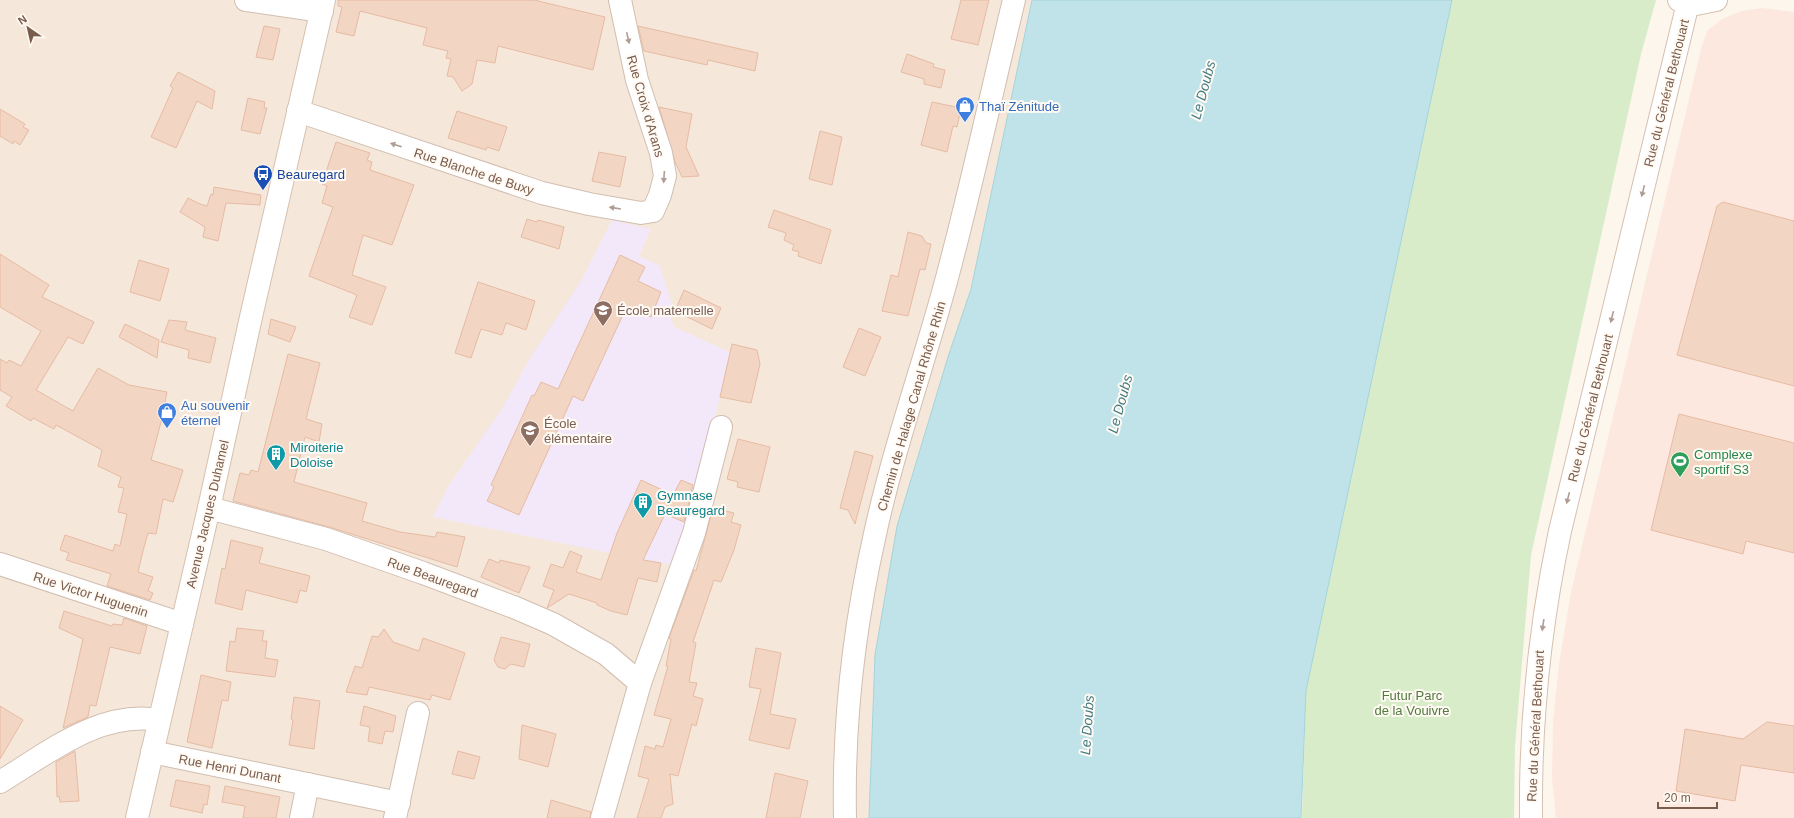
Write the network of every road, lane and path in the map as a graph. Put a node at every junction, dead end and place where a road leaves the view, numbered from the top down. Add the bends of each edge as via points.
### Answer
1 (246, 0) edge
2 (620, 0) edge
3 (1014, 0) edge
4 (1716, 0) edge
5 (1684, 2) edge
6 (323, 5) edge
7 (298, 111) junction
8 (653, 211) joint
9 (720, 427) dead end
10 (209, 508) junction
11 (0, 564) edge
12 (182, 624) junction
13 (640, 683) junction
14 (418, 713) dead end
15 (159, 720) junction
16 (152, 752) junction
17 (0, 782) edge
18 (308, 784) junction
19 (397, 810) edge
20 (137, 818) edge
21 (301, 818) edge
22 (602, 818) edge
23 (845, 818) edge
24 (1531, 818) edge

1 - 6 street
2 -> 8 street, Rue Croix d'Arans via 637,80 661,153 665,176
3 - 23 street, Chemin de Halage Canal Rhône Rhin via 948,276 875,532 851,666
4 - 5 street via 1705,4
5 -> 24 street, Rue du Général Bethouart via 1550,580 1540,643 1532,753
6 - 7 street, Avenue Jacques Duhamel
8 -> 7 street, Rue Blanche de Buxy via 641,213 597,206 542,193
7 - 10 street, Avenue Jacques Duhamel
9 - 13 street via 694,533
10 - 12 street, Avenue Jacques Duhamel
10 - 13 street, Rue Beauregard via 326,539 516,608 553,624 606,654
11 - 12 street, Rue Victor Huguenin
12 - 15 street, Avenue Jacques Duhamel
13 - 22 street
14 - 19 street, Rue Henri Dunant
15 - 16 street, Avenue Jacques Duhamel
15 - 17 street via 132,718 94,727
16 - 18 street, Rue Henri Dunant
16 - 20 street, Avenue Jacques Duhamel
18 - 19 street, Rue Henri Dunant
18 - 21 street

